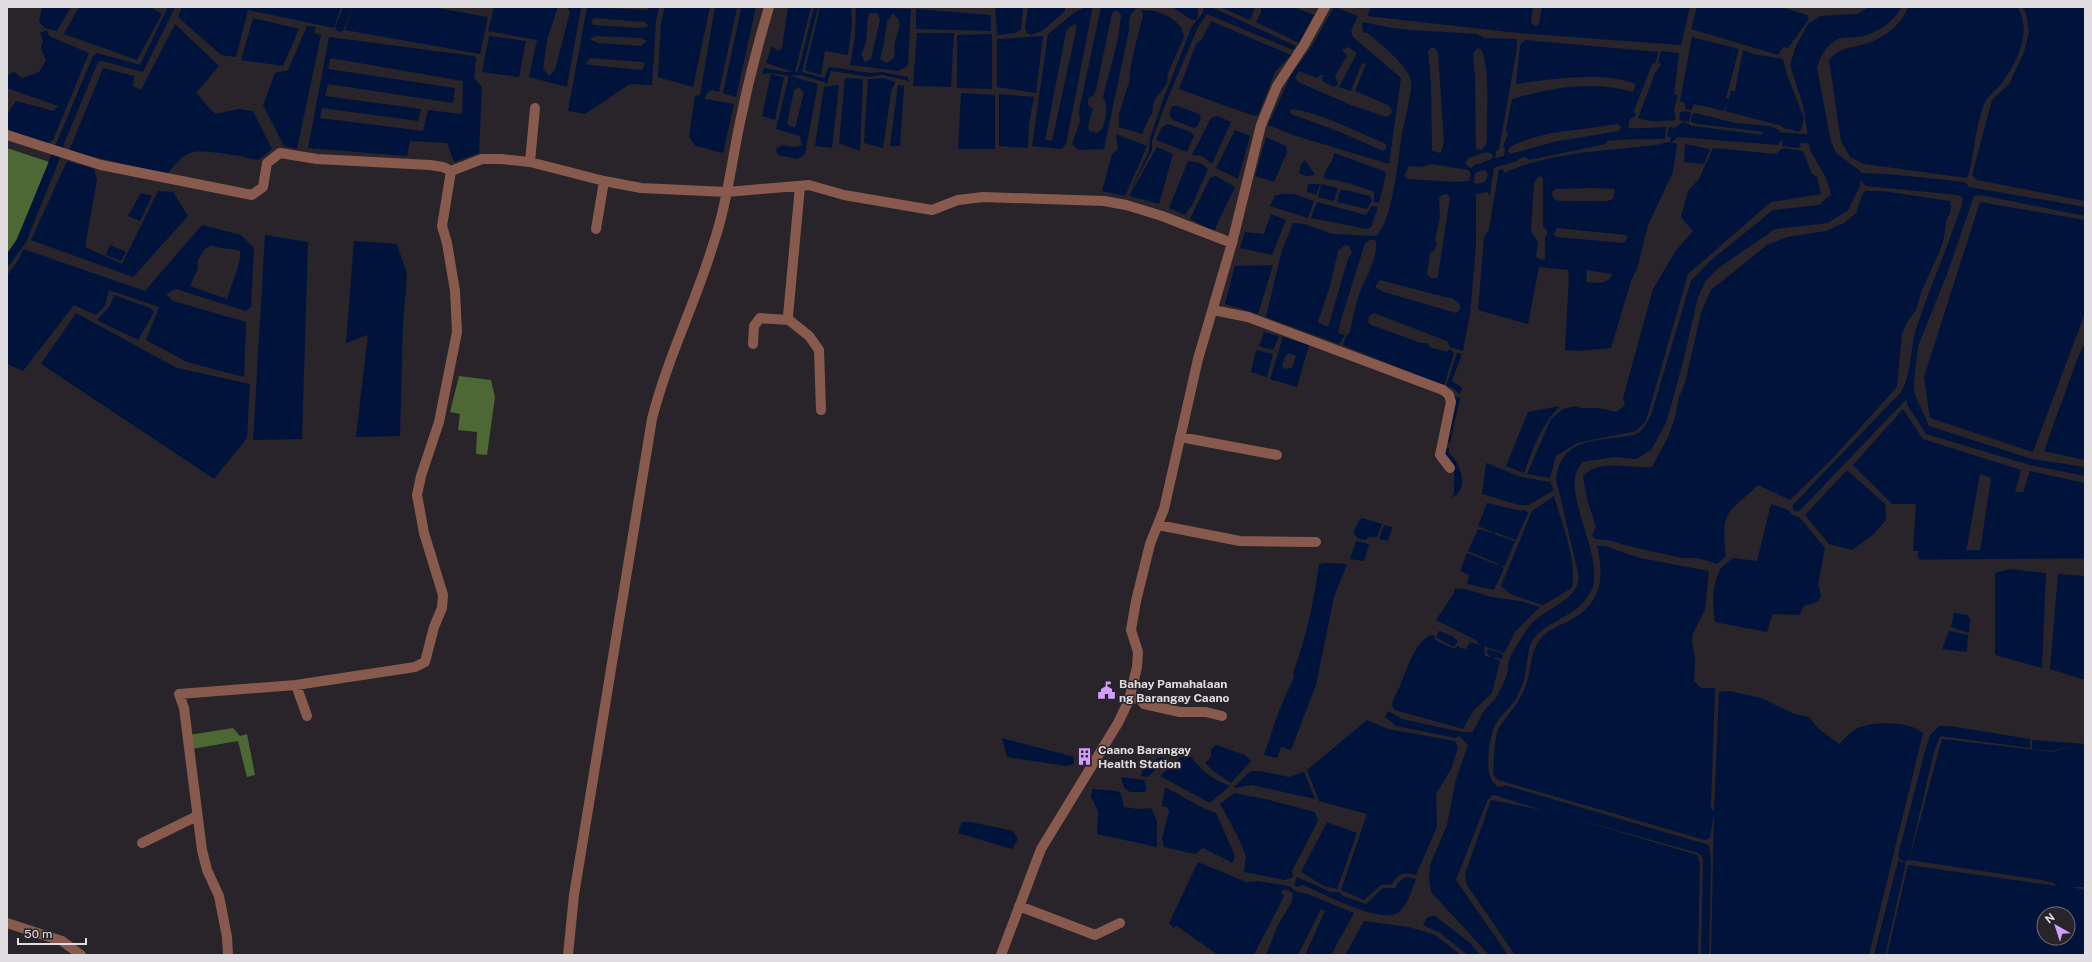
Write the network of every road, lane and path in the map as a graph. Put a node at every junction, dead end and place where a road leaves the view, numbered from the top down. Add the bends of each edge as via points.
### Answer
1 (769, 7) edge
2 (1325, 7) edge
3 (535, 108) dead end
4 (7, 135) edge
5 (530, 162) junction
6 (451, 171) junction
7 (604, 181) junction
8 (800, 186) junction
9 (727, 192) junction
10 (596, 229) dead end
11 (1232, 243) junction
12 (1213, 310) junction
13 (789, 320) junction
14 (753, 344) dead end
15 (821, 410) dead end
16 (1180, 437) junction
17 (1277, 455) dead end
18 (1450, 468) dead end
19 (1158, 525) junction
20 (1316, 542) dead end
21 (296, 685) junction
22 (1129, 700) junction
23 (307, 716) dead end
24 (1222, 716) dead end
25 (197, 816) junction
26 (142, 843) dead end
27 (1019, 906) junction
28 (7, 923) edge
29 (1120, 923) dead end
30 (81, 955) edge
31 (228, 955) edge
32 (568, 955) edge
33 (1001, 955) edge

1 - 9 street via 756,50
2 - 11 street via 1282,77 1264,118
3 - 5 street
4 - 6 street via 126,170 252,195 263,187 267,162 280,154 317,159 430,165
5 - 6 street via 482,159
5 - 7 street
6 - 21 street via 442,226 455,291 457,332 439,422 417,495 424,533 442,596 442,608 434,627 427,658 420,665
7 - 9 street via 641,188
7 - 10 street
8 - 9 street
8 - 11 street via 809,185 844,195 932,210 958,200 983,196 1104,201 1162,216
8 - 13 street
9 - 32 street via 714,245 668,362 652,419 574,895
11 - 12 street
12 - 16 street via 1198,359
12 - 18 street via 1248,317 1443,390 1451,402 1440,455
13 - 14 street via 760,318 754,326
13 - 15 street via 809,336 819,350
16 - 17 street
16 - 19 street
19 - 20 street via 1240,541
19 - 22 street via 1150,544 1131,630 1138,652
21 - 23 street
21 - 25 street via 179,694 184,708
22 - 24 street via 1136,698 1144,704 1180,712 1206,712
22 - 27 street via 1118,723 1041,849
25 - 26 street
25 - 31 street via 207,870 219,896
27 - 29 street via 1095,935
27 - 33 street
28 - 30 street via 62,941

